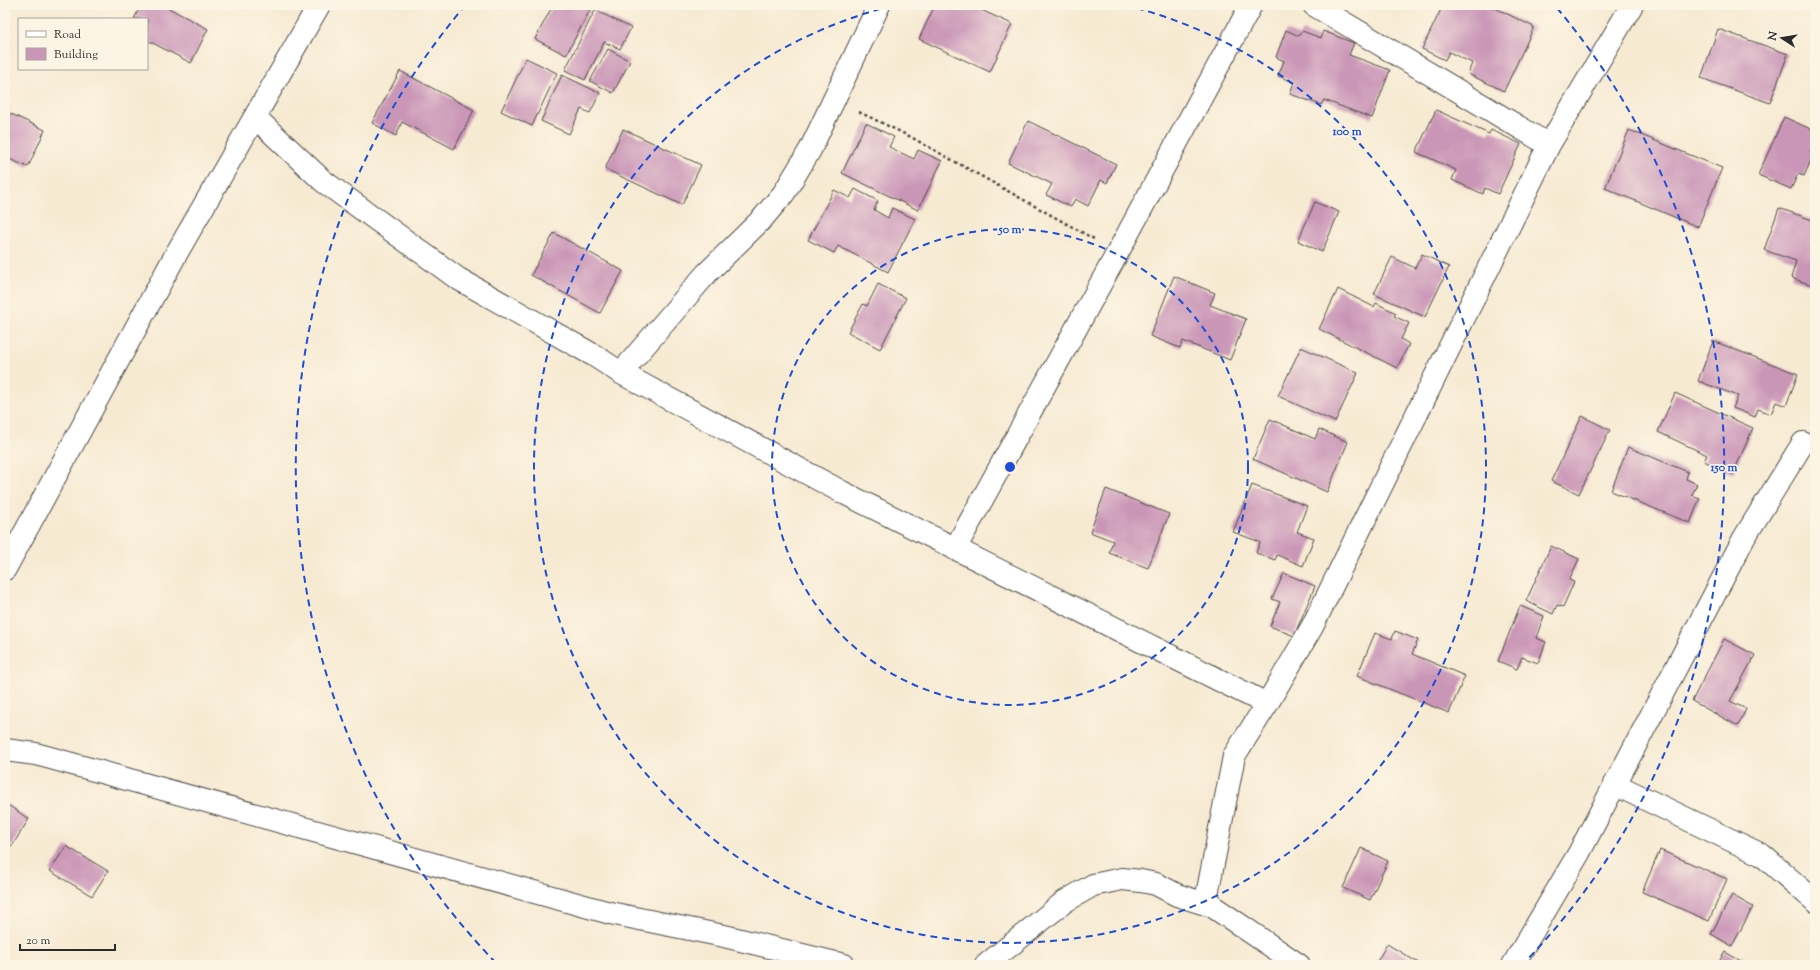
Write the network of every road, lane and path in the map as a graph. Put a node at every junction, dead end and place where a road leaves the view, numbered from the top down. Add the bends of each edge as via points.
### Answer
1 (319, 5) edge
2 (879, 5) edge
3 (1251, 5) edge
4 (1314, 5) edge
5 (1632, 5) edge
6 (833, 100) junction
7 (256, 118) junction
8 (1549, 145) junction
9 (1118, 252) junction
10 (622, 373) junction
11 (1803, 443) dead end
12 (955, 549) junction
13 (5, 569) edge
14 (1267, 704) junction
15 (5, 750) edge
16 (1614, 784) junction
17 (1815, 901) edge
18 (1212, 906) junction
19 (844, 965) edge
20 (986, 965) edge
21 (1298, 965) edge
22 (1513, 965) edge

1 - 7 street
2 - 6 street
3 - 9 street
4 - 8 street
5 - 8 street
6 - 9 path via 909,136
6 - 10 street via 810,150 784,193 762,220 706,274
7 - 10 street via 323,181 457,278
7 - 13 street via 175,256
8 - 14 street via 1312,627
9 - 12 street
10 - 12 street via 842,492
11 - 16 street via 1744,538
12 - 14 street
14 - 18 street via 1234,756 1207,895
15 - 19 street via 36,754 610,913 724,936
16 - 17 street via 1762,855
16 - 22 street via 1579,853
18 - 20 street via 1177,895 1156,884 1141,881 1122,879 1093,885 1064,902
18 - 21 street

